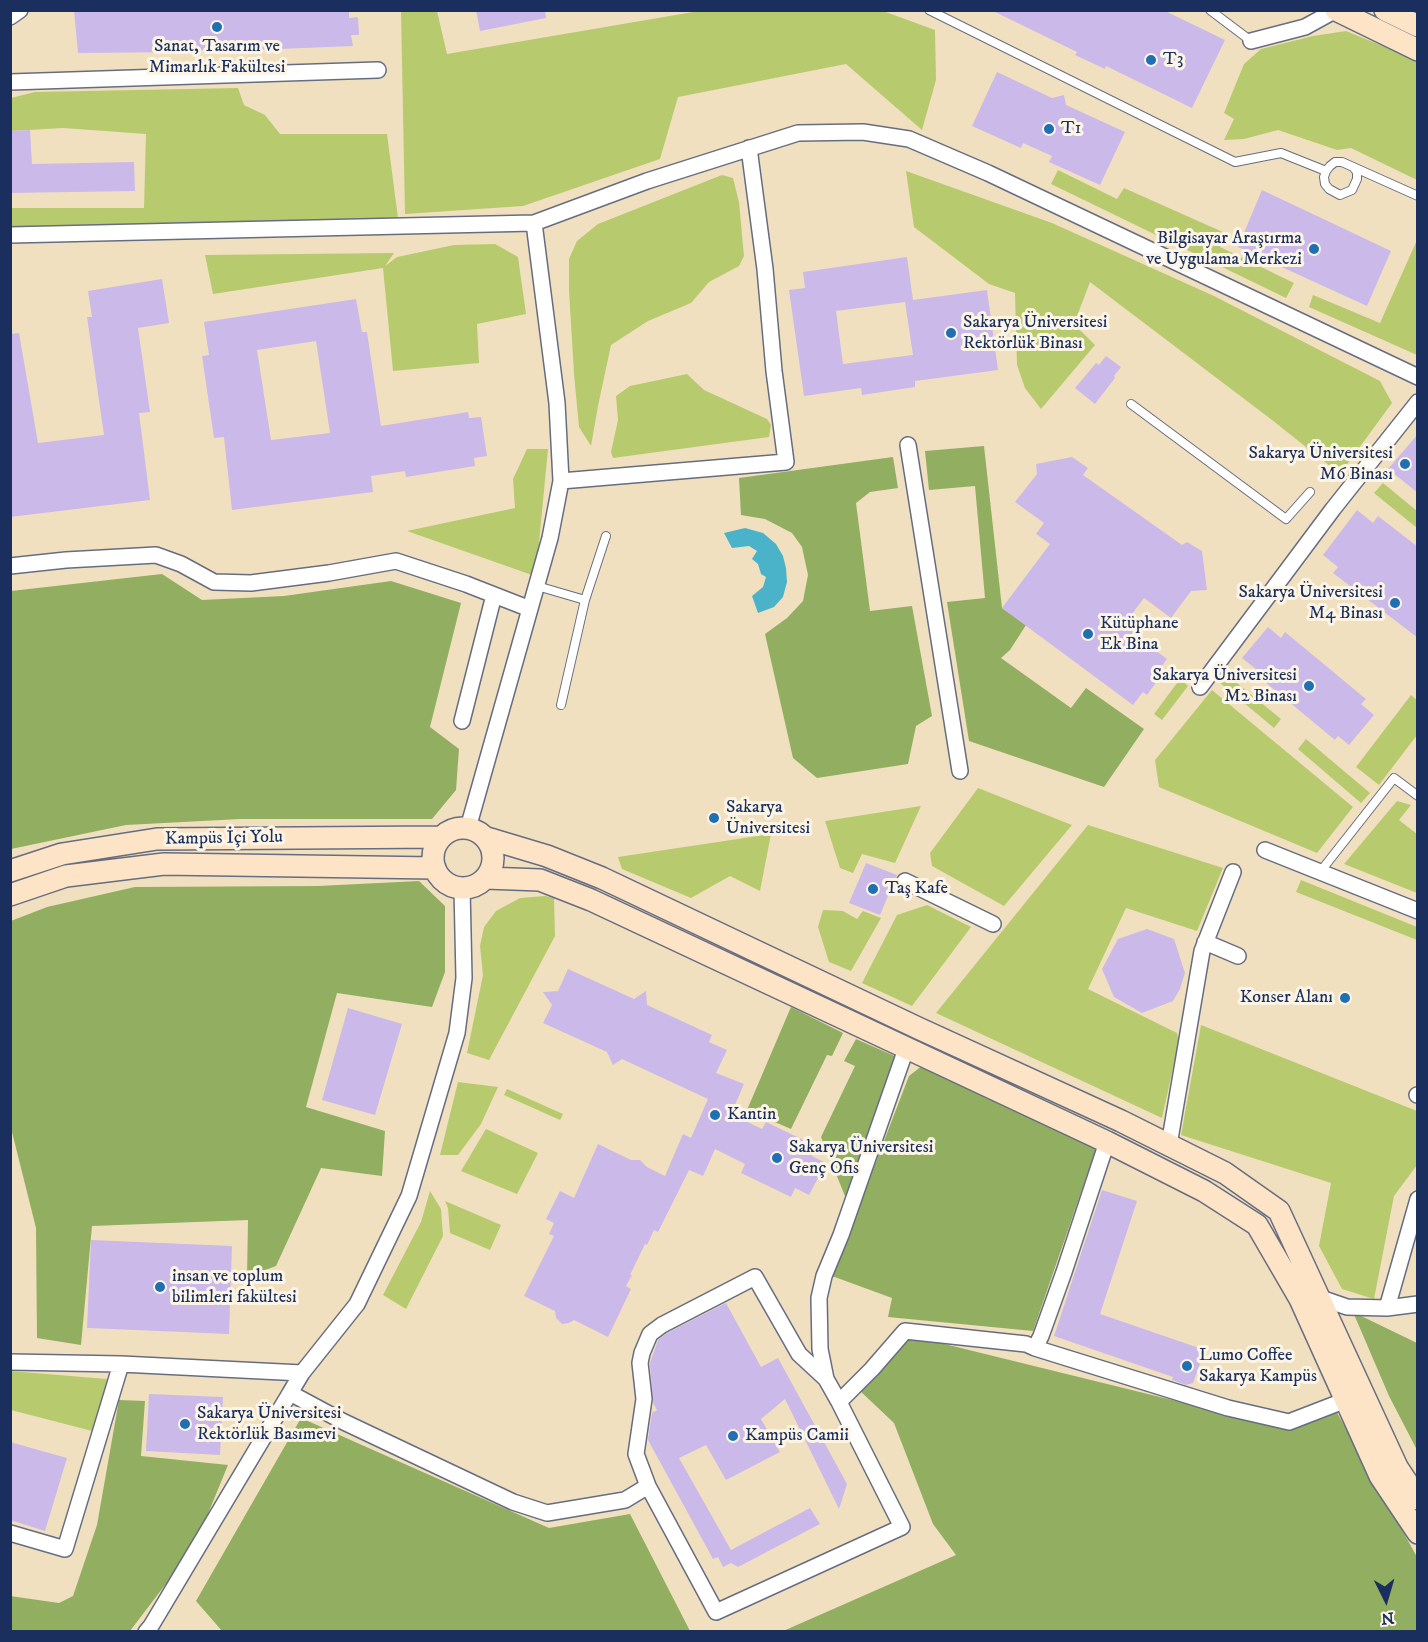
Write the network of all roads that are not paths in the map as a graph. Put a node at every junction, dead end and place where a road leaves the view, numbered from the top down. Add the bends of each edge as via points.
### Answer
1 (20, 10) edge
2 (929, 10) edge
3 (1210, 10) edge
4 (1385, 10) edge
5 (1336, 11) edge
6 (10, 17) edge
7 (1418, 26) edge
8 (1251, 41) joint
9 (1418, 50) edge
10 (378, 70) dead end
11 (10, 82) edge
12 (749, 148) junction
13 (1353, 167) junction
14 (1326, 171) junction
15 (1418, 196) edge
16 (534, 223) junction
17 (10, 235) edge
18 (1418, 377) edge
19 (1418, 402) edge
20 (1131, 404) dead end
21 (908, 445) dead end
22 (561, 481) junction
23 (1310, 492) dead end
24 (606, 536) dead end
25 (10, 566) edge
26 (537, 586) junction
27 (494, 595) junction
28 (585, 600) junction
29 (530, 609) junction
30 (1200, 687) dead end
31 (561, 705) dead end
32 (462, 722) dead end
33 (960, 771) dead end
34 (1418, 796) edge
35 (468, 828) junction
36 (441, 837) junction
37 (487, 838) junction
38 (1265, 850) dead end
39 (435, 868) junction
40 (10, 871) edge
41 (1233, 872) dead end
42 (1320, 872) junction
43 (486, 878) junction
44 (905, 881) dead end
45 (462, 888) junction
46 (10, 895) edge
47 (1418, 911) edge
48 (993, 924) dead end
49 (1205, 942) junction
50 (1238, 956) dead end
51 (906, 1049) junction
52 (1107, 1142) junction
53 (1169, 1145) junction
54 (1418, 1198) edge
55 (1412, 1238) edge
56 (1309, 1298) junction
57 (1418, 1304) edge
58 (1387, 1308) junction
59 (1035, 1347) junction
60 (10, 1362) edge
61 (121, 1364) junction
62 (302, 1373) junction
63 (826, 1379) junction
64 (291, 1393) junction
65 (1346, 1400) junction
66 (839, 1402) junction
67 (648, 1486) junction
68 (1418, 1499) edge
69 (10, 1533) edge
70 (1418, 1533) edge
71 (146, 1632) edge

1 - 6 street
2 - 14 lane via 1235,162 1281,153
3 - 8 lane
4 - 7 street
5 - 8 street via 1305,27
5 - 9 street
10 - 11 street
12 - 16 street via 647,180
12 - 18 street via 798,133 863,132 909,139
12 - 22 street via 786,462
13 - 14 lane via 1335,162
13 - 14 lane via 1357,172 1356,185 1340,195 1325,183
13 - 15 lane
16 - 17 street
16 - 22 street via 557,403
19 - 30 street via 1288,577
20 - 23 lane via 1286,519
21 - 33 street
22 - 26 street
24 - 28 lane
25 - 27 street via 156,555 213,582 250,583 396,561
26 - 28 lane
26 - 29 street
27 - 29 street
27 - 32 street
28 - 31 lane
29 - 35 street
34 - 42 lane via 1394,778
35 - 36 street via 458,828
35 - 37 street
36 - 39 street via 434,851
36 - 40 street, Kampüs İçi Yolu via 157,839 62,854
37 - 43 street via 494,862
37 - 53 street via 602,878
38 - 42 street
39 - 45 street via 446,882
39 - 46 street, Kampüs İçi Yolu via 164,864 66,876
41 - 49 street
42 - 47 street
43 - 45 street
43 - 51 street via 540,880 591,900
44 - 48 street
45 - 62 street via 464,978 457,1033 409,1196 357,1304
49 - 50 street
49 - 53 street
51 - 52 street
51 - 63 street via 824,1275 819,1328
52 - 56 street via 1204,1191 1257,1225
52 - 59 street
53 - 56 street via 1225,1173 1279,1211
54 - 55 street
55 - 58 street
56 - 58 street via 1347,1307
56 - 65 street
56 - 68 street via 1397,1467
57 - 58 street
59 - 65 street via 1228,1408 1289,1422
59 - 66 street via 905,1331
60 - 61 street
61 - 62 street
61 - 69 street via 64,1549
62 - 64 street
63 - 66 street
63 - 67 street via 799,1354 755,1277 662,1324 650,1334 640,1363 644,1399 636,1454
64 - 67 street via 513,1502 547,1513 625,1500
64 - 71 street
65 - 70 street via 1380,1476
66 - 67 street via 902,1527 716,1612

